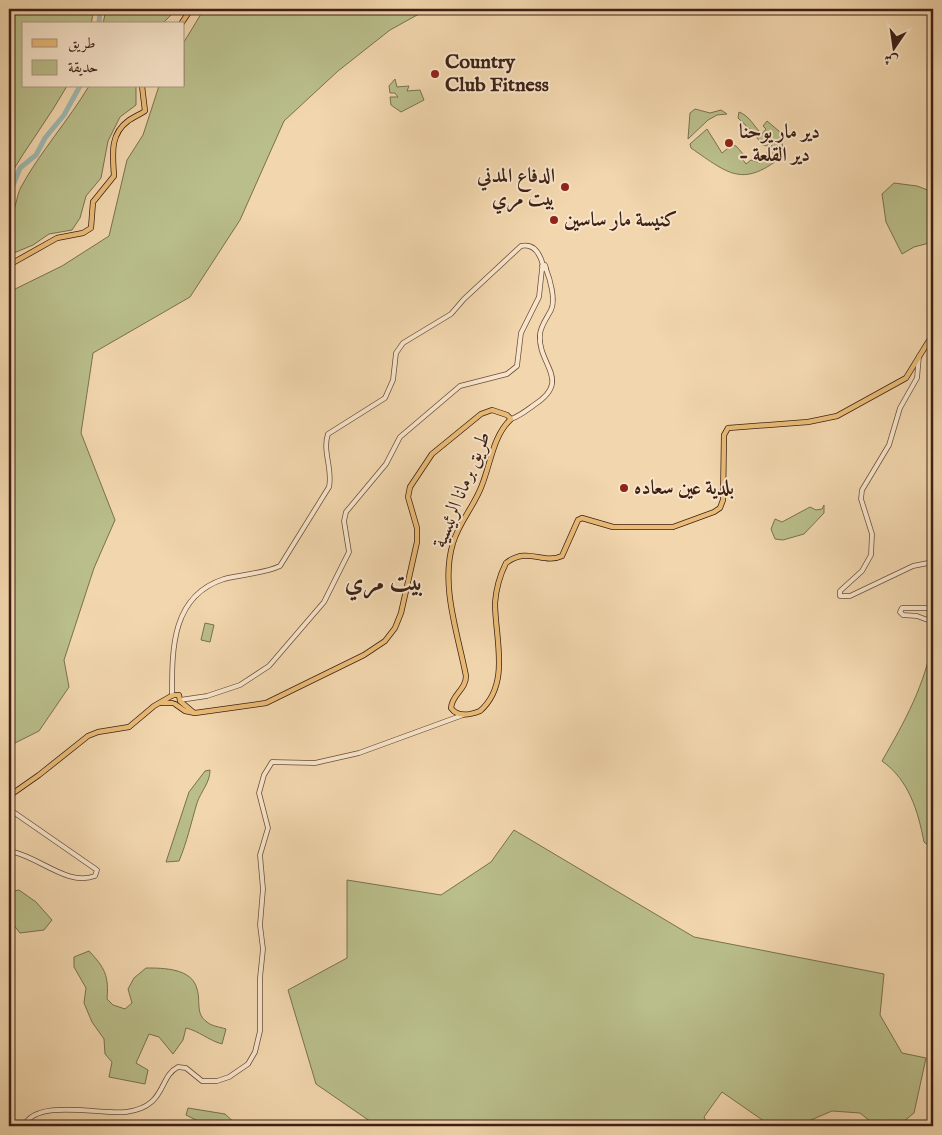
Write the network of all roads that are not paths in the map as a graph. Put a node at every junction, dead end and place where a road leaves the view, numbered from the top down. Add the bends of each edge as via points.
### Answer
1 (191, 9) edge
2 (182, 22) edge
3 (142, 88) edge
4 (9, 266) edge
5 (544, 267) junction
6 (933, 334) edge
7 (919, 355) junction
8 (510, 420) junction
9 (933, 562) edge
10 (933, 608) edge
11 (933, 622) edge
12 (176, 699) junction
13 (463, 715) junction
14 (9, 796) edge
15 (9, 809) edge
16 (9, 851) edge
17 (24, 1126) edge

1 - 2 main road
3 - 4 main road via 145,110 126,122 117,134 112,156 114,176 93,202 91,228 83,233 57,238
5 - 8 street via 553,305 540,331 540,342 553,383 541,401
5 - 12 street via 539,297 521,334 515,368 507,374 460,386 404,433 386,464 347,510 344,521 348,552 320,607 269,666 256,675 238,686 194,698
5 - 12 street via 532,246 522,246 451,314 403,344 396,353 393,380 387,396 328,434 330,487 280,566 215,583 185,608 175,637 172,685
6 - 7 main road
7 - 9 street via 918,378 900,408 886,452 864,483 861,493 872,534 872,554 862,571 839,594 850,596 913,566
7 - 13 main road via 905,379 830,418 728,428 724,435 723,500 714,512 682,526 667,528 613,527 582,518 578,520 562,556 554,559 523,555 506,562 495,601 499,654 497,677 484,707
8 - 12 main road, طريق برمانا الرئيسية via 502,413 490,410 481,414 432,454 410,487 408,497 417,528 417,542 401,613 385,641 276,700 259,705 195,713 185,711
8 - 13 main road, طريق برمانا الرئيسية via 495,444 481,490 456,534 449,560 450,594 466,680 451,708
10 - 11 street via 908,607 900,612
12 - 14 main road, طريق برمانا الرئيسية via 151,708 129,727 88,736
13 - 17 street via 359,753 318,762 272,762 268,766 259,797 268,828 260,855 263,890 259,914 263,949 260,1026 256,1052 249,1063 229,1077 210,1082 178,1067 153,1102 141,1108 118,1113 43,1112 32,1116
15 - 16 street via 97,870 91,878 74,877

